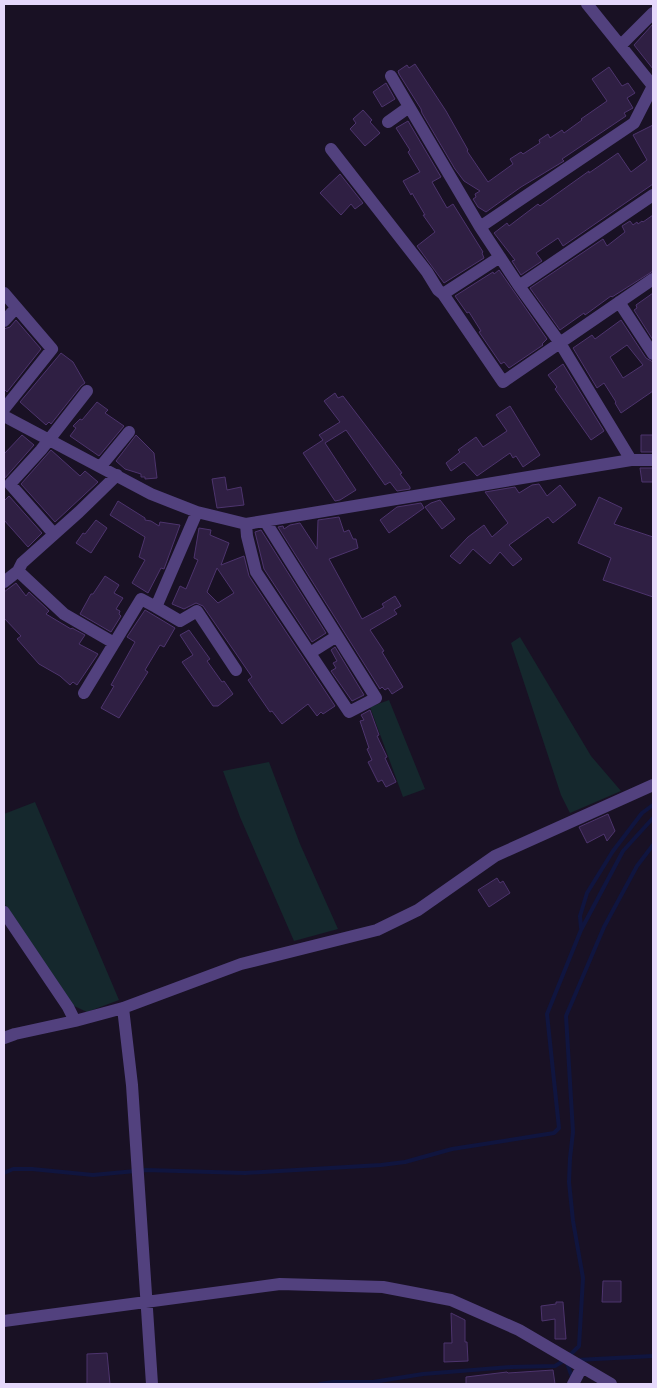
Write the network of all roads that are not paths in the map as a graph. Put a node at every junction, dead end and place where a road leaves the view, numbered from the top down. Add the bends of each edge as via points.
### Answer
1 (587, 4) edge
2 (653, 14) edge
3 (621, 45) junction
4 (390, 76) dead end
5 (653, 86) edge
6 (409, 107) junction
7 (388, 122) dead end
8 (331, 149) dead end
9 (653, 195) edge
10 (480, 226) junction
11 (500, 256) junction
12 (653, 279) edge
13 (518, 286) junction
14 (4, 293) edge
15 (443, 294) junction
16 (619, 302) junction
17 (16, 308) junction
18 (4, 321) edge
19 (560, 343) junction
20 (653, 354) edge
21 (87, 391) dead end
22 (4, 409) edge
23 (4, 416) edge
24 (128, 432) dead end
25 (49, 440) junction
26 (631, 460) junction
27 (653, 460) edge
28 (101, 466) junction
29 (117, 475) junction
30 (7, 488) edge
31 (197, 512) junction
32 (265, 521) junction
33 (246, 524) junction
34 (54, 534) junction
35 (18, 571) junction
36 (4, 582) edge
37 (156, 607) junction
38 (337, 636) junction
39 (114, 643) junction
40 (310, 652) junction
41 (236, 670) dead end
42 (84, 693) dead end
43 (653, 785) edge
44 (4, 912) edge
45 (122, 1008) junction
46 (75, 1021) junction
47 (4, 1038) edge
48 (146, 1302) junction
49 (4, 1321) edge
50 (577, 1372) edge
51 (152, 1384) edge
52 (611, 1384) edge

1 - 3 street
2 - 3 street
3 - 5 street
4 - 6 street
5 - 10 street via 634,124
6 - 7 street
6 - 10 street
8 - 15 street
9 - 13 street
10 - 11 street
11 - 13 street
11 - 15 street
12 - 16 street
13 - 19 street
14 - 17 street
15 - 19 street via 503,382
16 - 19 street
16 - 20 street
17 - 18 street
17 - 22 street via 52,349
19 - 26 street
21 - 25 street
23 - 25 street
24 - 28 street
25 - 28 street
25 - 30 street
26 - 27 street
26 - 32 street
28 - 29 street
29 - 31 street via 151,494
29 - 34 street
30 - 34 street
31 - 33 street
31 - 37 street
32 - 33 street
32 - 38 street
33 - 40 street via 256,572
34 - 35 street via 22,563
35 - 36 street
35 - 39 street via 64,614
37 - 39 street via 141,598
37 - 41 street via 180,621 197,611
38 - 40 street
38 - 40 street via 376,698 350,712
39 - 42 street
43 - 45 street via 495,856 418,910 377,930 241,964
44 - 46 street
45 - 46 street
45 - 48 street via 132,1085
46 - 47 street
48 - 49 street
48 - 50 street via 280,1284 383,1287 451,1300 519,1330 559,1354
48 - 51 street
50 - 52 street

